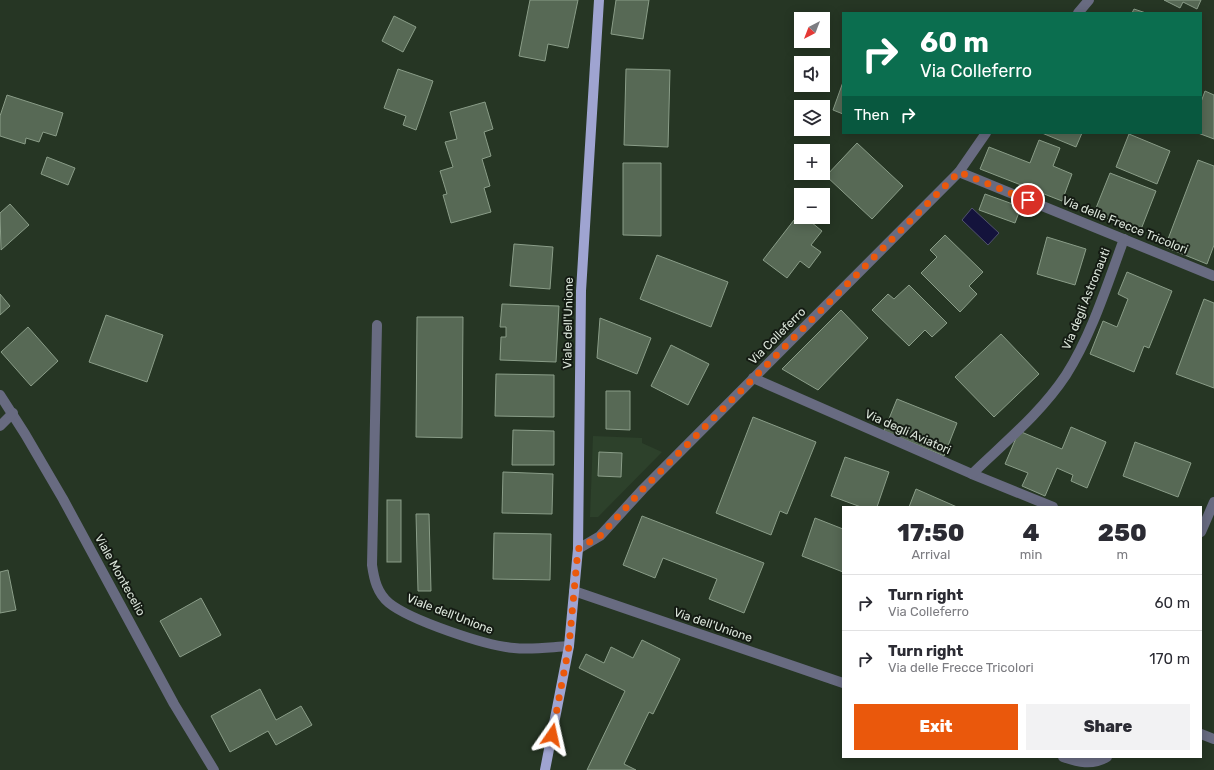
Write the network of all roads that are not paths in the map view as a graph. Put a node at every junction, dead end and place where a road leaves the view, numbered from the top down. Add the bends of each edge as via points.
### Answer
1 (598, 0) edge
2 (1088, 0) edge
3 (1079, 12) edge
4 (985, 134) edge
5 (959, 172) junction
6 (1124, 239) junction
7 (1214, 276) edge
8 (377, 325) dead end
9 (753, 378) junction
10 (0, 395) edge
11 (12, 413) junction
12 (0, 426) edge
13 (972, 474) junction
14 (1214, 502) edge
15 (1051, 506) edge
16 (1202, 531) edge
17 (578, 549) junction
18 (574, 591) junction
19 (569, 646) junction
20 (842, 683) edge
21 (1202, 734) edge
22 (1214, 739) edge
23 (1067, 758) edge
24 (1105, 758) edge
25 (214, 770) edge
26 (545, 770) edge

1 - 17 main road, Viale dell'Unione via 581,291
2 - 3 street
4 - 5 street, Via Colleferro
5 - 6 street, Via delle Frecce Tricolori
5 - 9 street, Via Colleferro
6 - 7 street, Via delle Frecce Tricolori
6 - 13 street, Via degli Astronauti via 1084,342 1065,376 1041,407
8 - 19 street, Viale dell'Unione via 372,565 378,590 388,602 411,615 486,643 520,649
9 - 13 street, Via degli Aviatori
9 - 17 street, Via Colleferro via 600,536
10 - 11 street, Viale Montecelio
11 - 12 street
11 - 25 street, Viale Montecelio via 63,499 177,709
13 - 15 street, Via degli Aviatori
14 - 16 street
17 - 18 main road, Viale dell'Unione
18 - 19 main road, Viale dell'Unione
18 - 20 street, Via dell'Unione
19 - 26 main road, Viale dell'Unione
21 - 22 street
23 - 24 street via 1088,763

